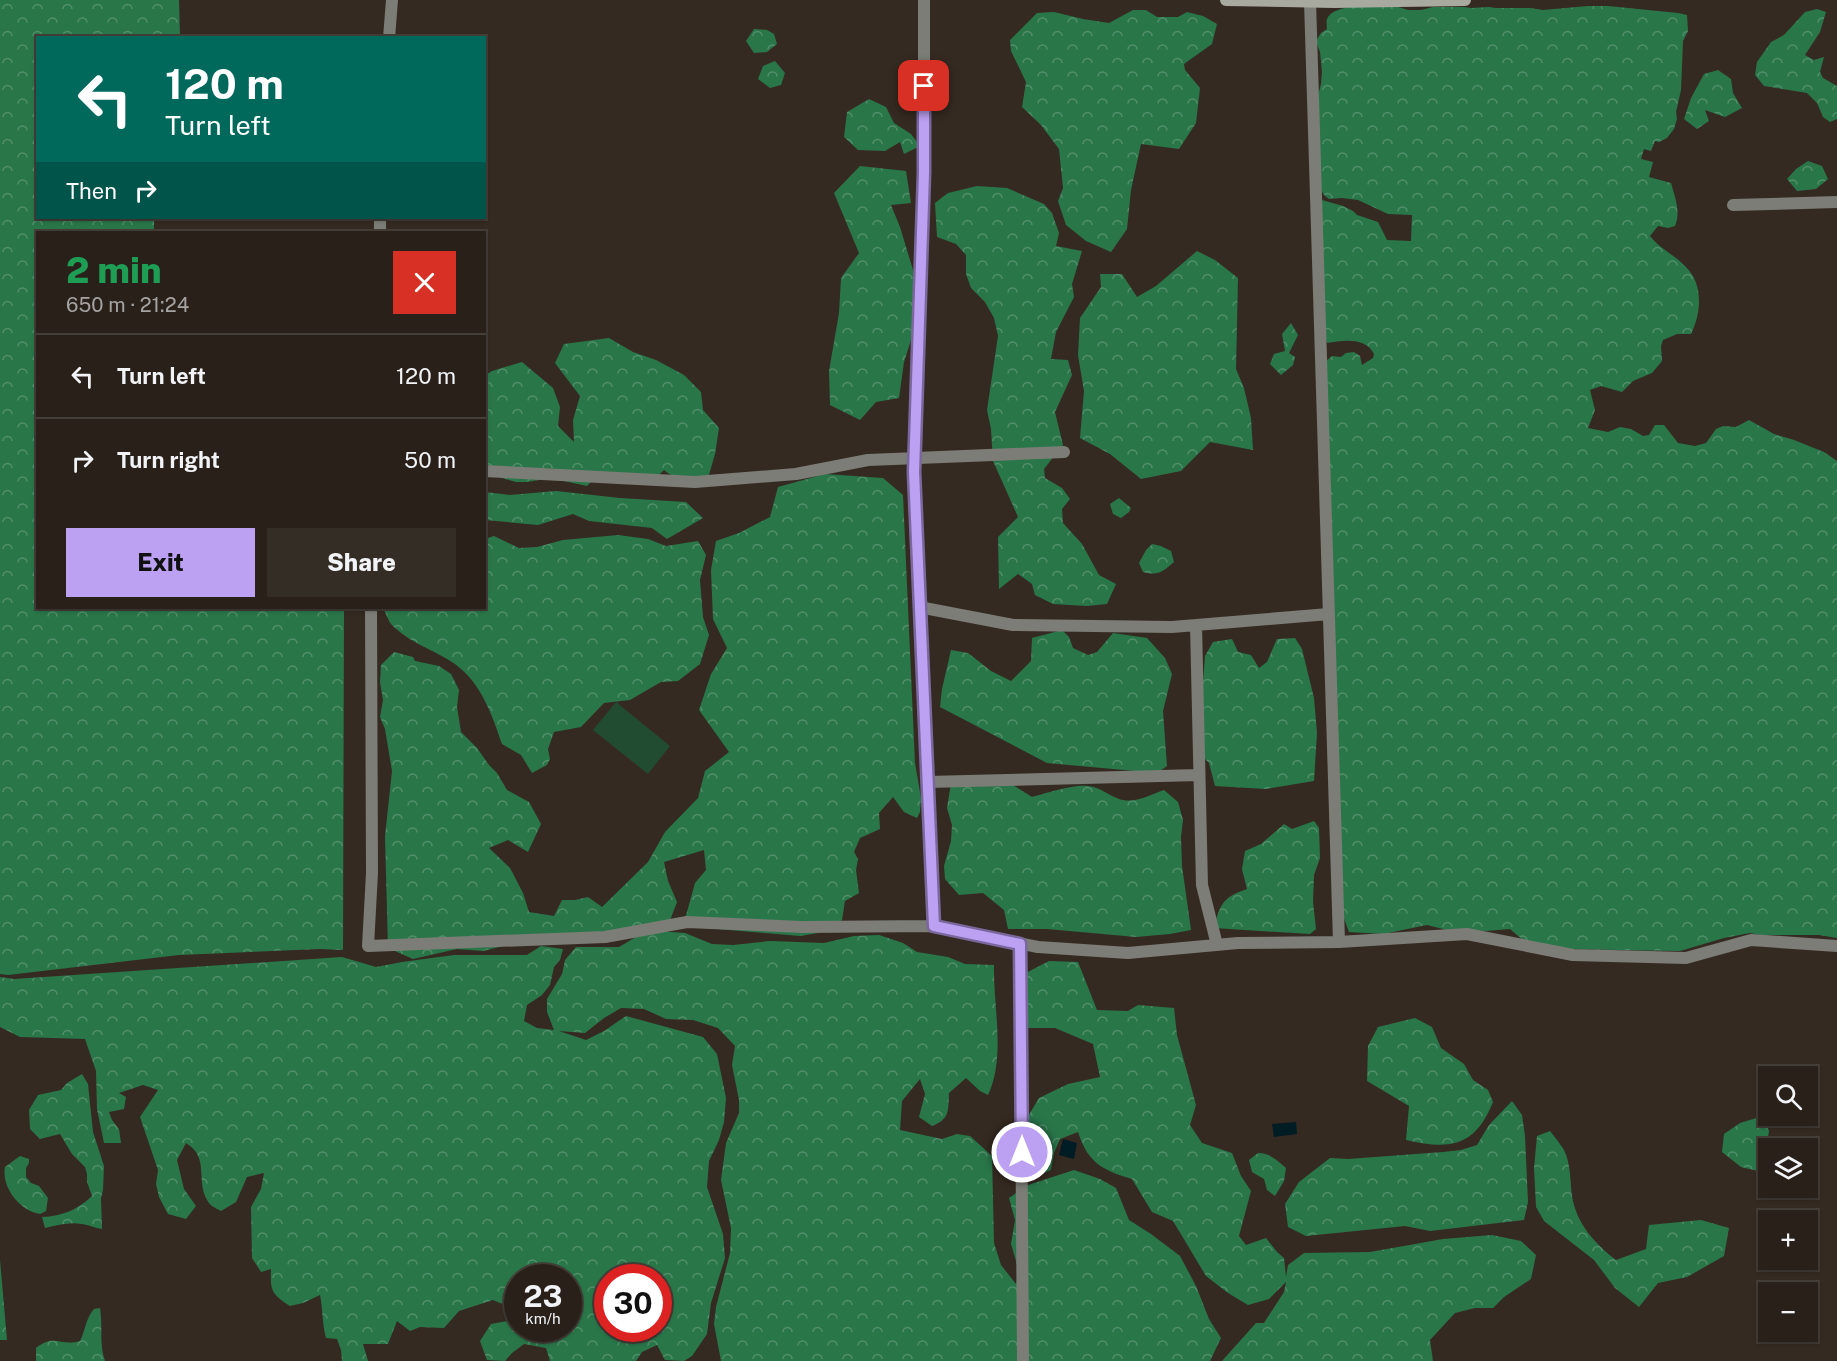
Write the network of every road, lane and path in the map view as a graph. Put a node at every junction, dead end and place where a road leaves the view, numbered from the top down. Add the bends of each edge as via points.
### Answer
1 (392, 0) edge
2 (924, 0) edge
3 (1226, 0) edge
4 (1465, 0) edge
5 (1310, 1) edge
6 (1334, 1) edge
7 (389, 36) edge
8 (1837, 202) edge
9 (1733, 205) dead end
10 (1064, 452) dead end
11 (914, 458) junction
12 (486, 471) edge
13 (919, 607) junction
14 (371, 609) edge
15 (1329, 614) junction
16 (1196, 625) junction
17 (1199, 775) junction
18 (927, 782) junction
19 (934, 926) junction
20 (1339, 942) junction
21 (1020, 944) junction
22 (1217, 945) junction
23 (1837, 945) edge
24 (1023, 1361) edge

1 - 7 street
2 - 11 street via 924,173
3 - 5 street
4 - 6 street
5 - 6 street
5 - 15 street
8 - 9 street
10 - 11 street
11 - 12 street via 868,460 796,474 695,482
11 - 13 street
13 - 16 street via 1013,625
13 - 18 street
14 - 19 street via 372,873 368,946 605,937 687,922 802,927
15 - 16 street
15 - 20 street
16 - 17 street
17 - 18 street
17 - 22 street via 1202,885
18 - 19 street
19 - 21 street
20 - 22 street
20 - 23 street via 1467,934 1573,956 1686,958 1751,940
21 - 22 street via 1128,953
21 - 24 street

